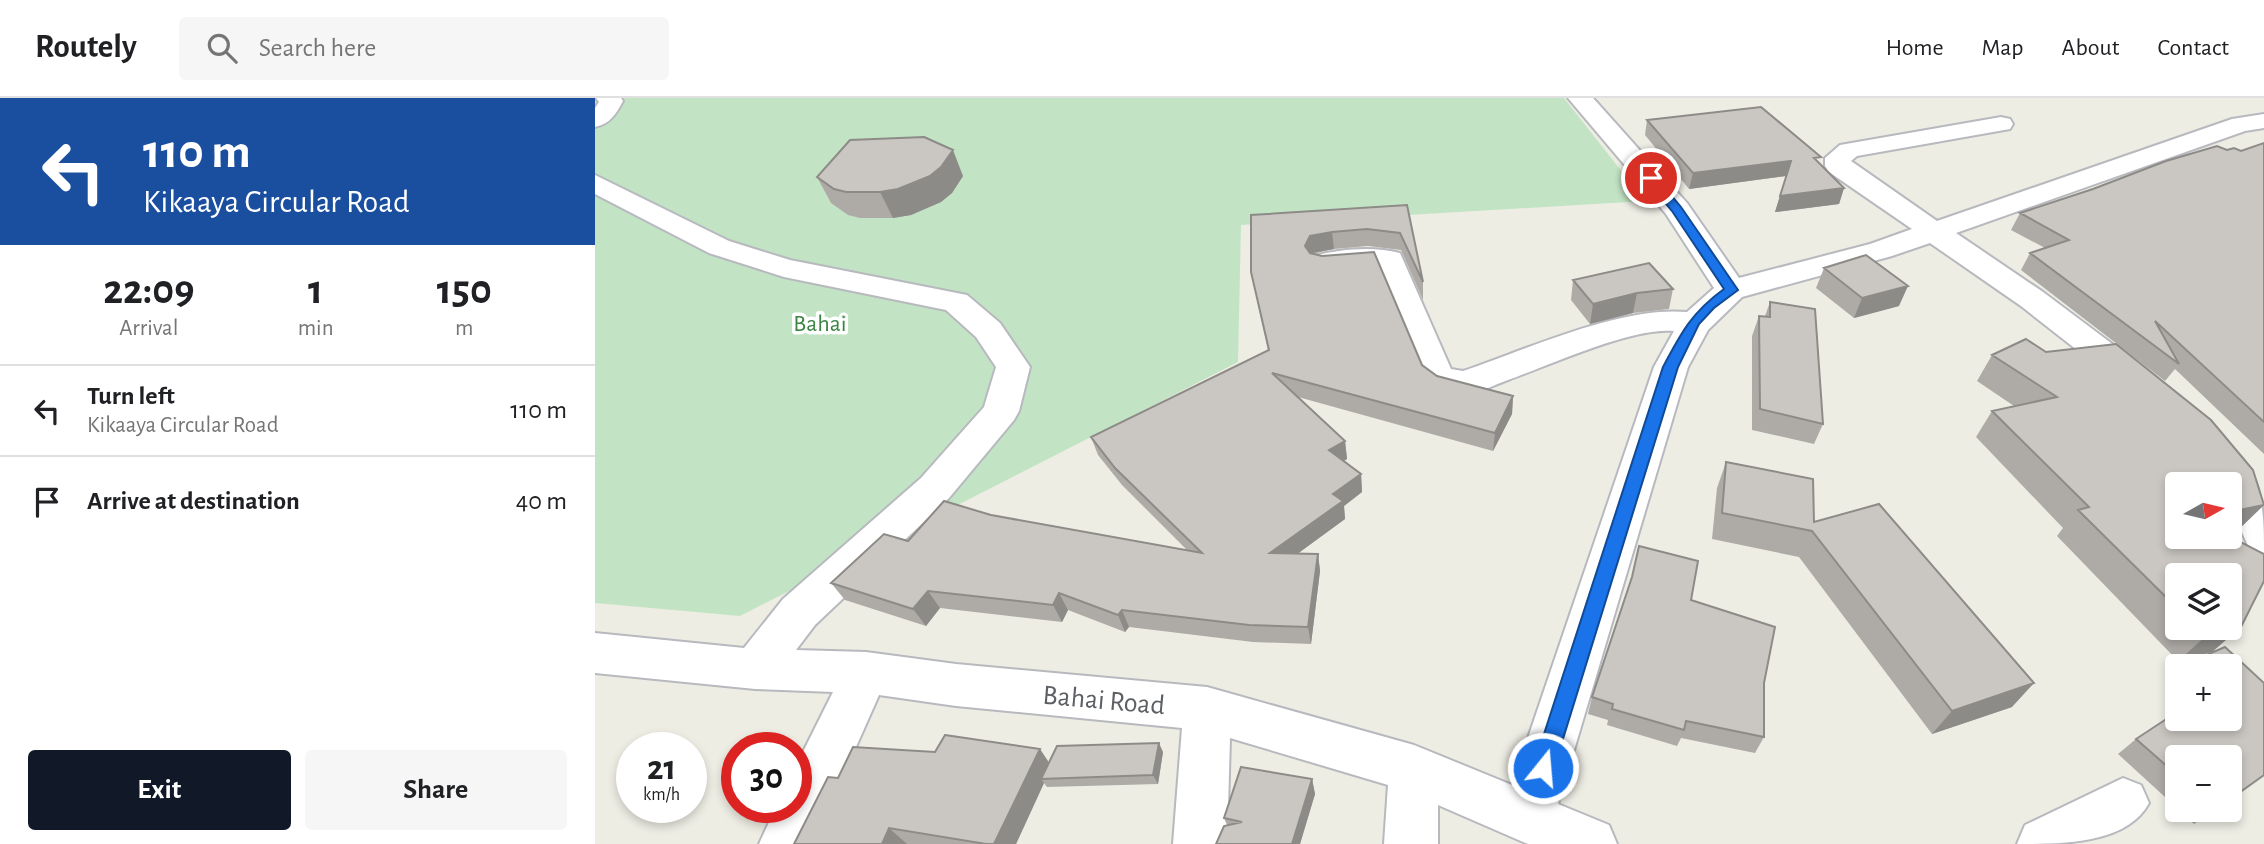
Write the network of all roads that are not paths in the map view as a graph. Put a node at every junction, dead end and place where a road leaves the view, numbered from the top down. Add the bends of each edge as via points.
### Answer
1 (608, 98) edge
2 (1580, 98) edge
3 (595, 120) edge
4 (2264, 121) edge
5 (2001, 124) dead end
6 (595, 183) edge
7 (1932, 233) junction
8 (1324, 262) edge
9 (1731, 290) junction
10 (1694, 323) junction
11 (2162, 401) edge
12 (2211, 446) edge
13 (2264, 537) edge
14 (595, 653) edge
15 (755, 669) junction
16 (866, 673) junction
17 (1207, 709) junction
18 (1414, 769) junction
19 (2123, 803) dead end
20 (1528, 816) junction
21 (786, 844) edge
22 (1200, 844) edge
23 (1411, 844) edge
24 (1590, 844) edge
25 (2044, 844) edge

1 - 3 street via 611,101 605,112
2 - 9 street via 1677,209
4 - 7 street via 2241,124
5 - 7 street via 1849,150 1837,158 1838,166
6 - 15 street via 719,247 784,268 956,302 988,330 1013,367 1001,411 993,421 935,488 799,612
7 - 9 street
7 - 11 street via 2032,299
8 - 10 street via 1389,259 1437,376 1449,383 1465,383 1627,326 1663,320
9 - 10 street
10 - 20 street via 1671,367
12 - 13 street via 2243,488
14 - 15 street, Bahai Road
15 - 16 street, Bahai Road
16 - 17 street, Bahai Road
16 - 21 street
17 - 18 street, Bahai Road
17 - 22 street
18 - 20 street, Bahai Road
18 - 23 street
19 - 25 street
20 - 24 street, Bahai Road

